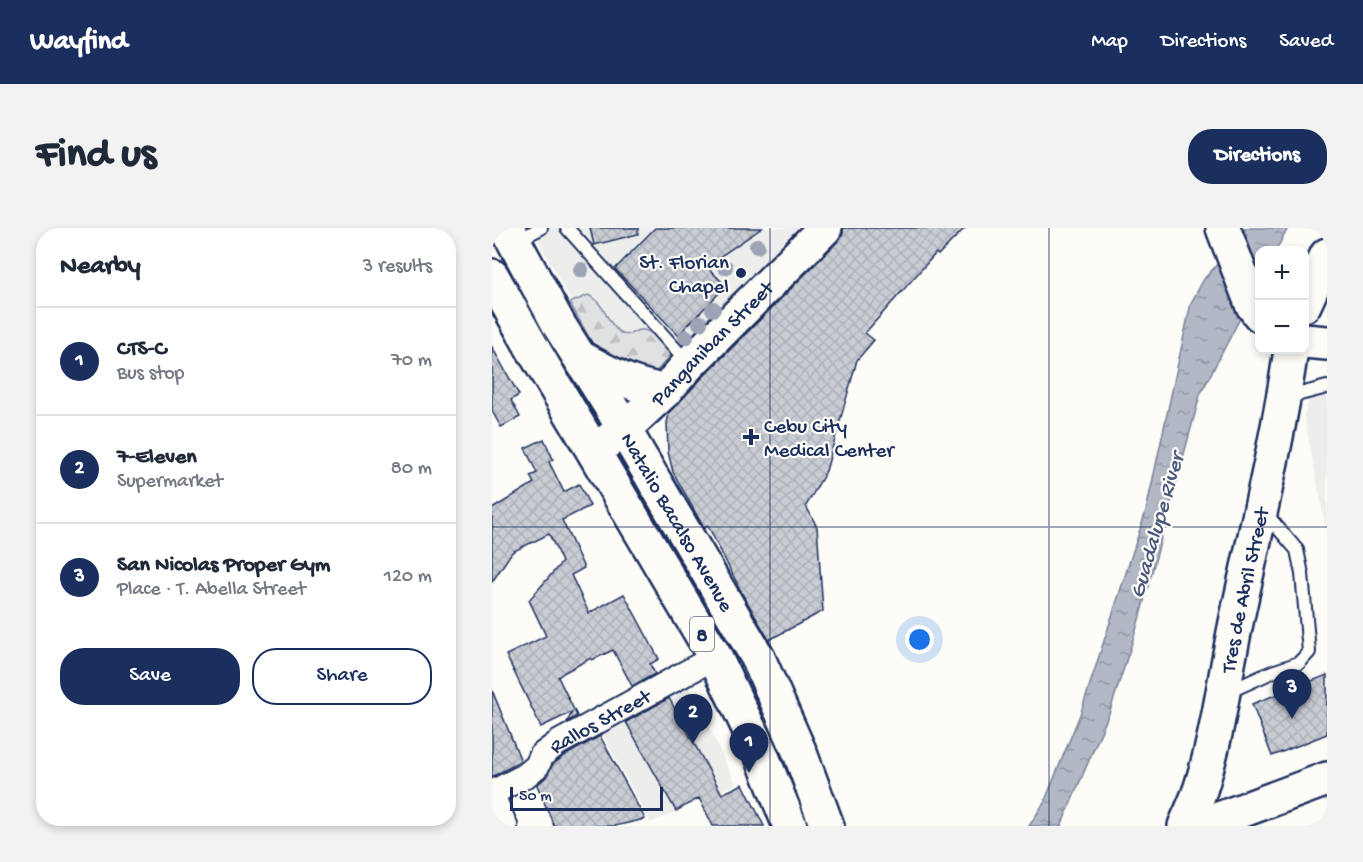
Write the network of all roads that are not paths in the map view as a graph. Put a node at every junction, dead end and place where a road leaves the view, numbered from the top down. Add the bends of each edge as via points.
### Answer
1 (567, 228) edge
2 (825, 228) edge
3 (521, 233) edge
4 (1225, 236) edge
5 (1327, 255) edge
6 (530, 273) junction
7 (496, 283) edge
8 (1307, 300) edge
9 (1255, 307) edge
10 (1309, 341) edge
11 (1327, 343) edge
12 (1290, 354) edge
13 (579, 357) junction
14 (689, 364) junction
15 (1327, 387) edge
16 (665, 391) junction
17 (1284, 398) junction
18 (624, 429) junction
19 (594, 451) junction
20 (1262, 510) junction
21 (715, 657) junction
22 (1224, 693) junction
23 (1327, 779) edge
24 (492, 794) edge
25 (506, 826) edge
26 (790, 826) edge
27 (827, 826) edge
28 (1185, 826) edge
29 (1200, 826) edge

1 - 14 lane
2 - 14 main road, Panganiban Street
3 - 6 main road, Natalio Bacalso Avenue / 8
4 - 9 main road
5 - 8 main road
6 - 7 main road
6 - 13 main road, Natalio Bacalso Avenue / 8
7 - 19 main road, Natalio Bacalso Avenue / 8
10 - 11 main road
12 - 17 main road, Tres de Abril Street
13 - 16 main road via 627,382
13 - 18 main road, Natalio Bacalso Avenue / 8
14 - 16 main road, Panganiban Street
15 - 17 lane
16 - 18 main road, Panganiban Street
17 - 20 main road, Tres de Abril Street
18 - 19 main road, Panganiban Street
18 - 27 main road, Natalio Bacalso Avenue / 8 via 758,658
19 - 21 main road, Natalio Bacalso Avenue / 8
20 - 22 main road, Tres de Abril Street
20 - 22 lane via 1297,550 1309,652 1299,663
21 - 24 street, Rallos Street via 558,743 525,776
21 - 26 main road, Natalio Bacalso Avenue / 8
22 - 28 main road, Tres de Abril Street via 1202,784
23 - 29 main road
24 - 25 street

